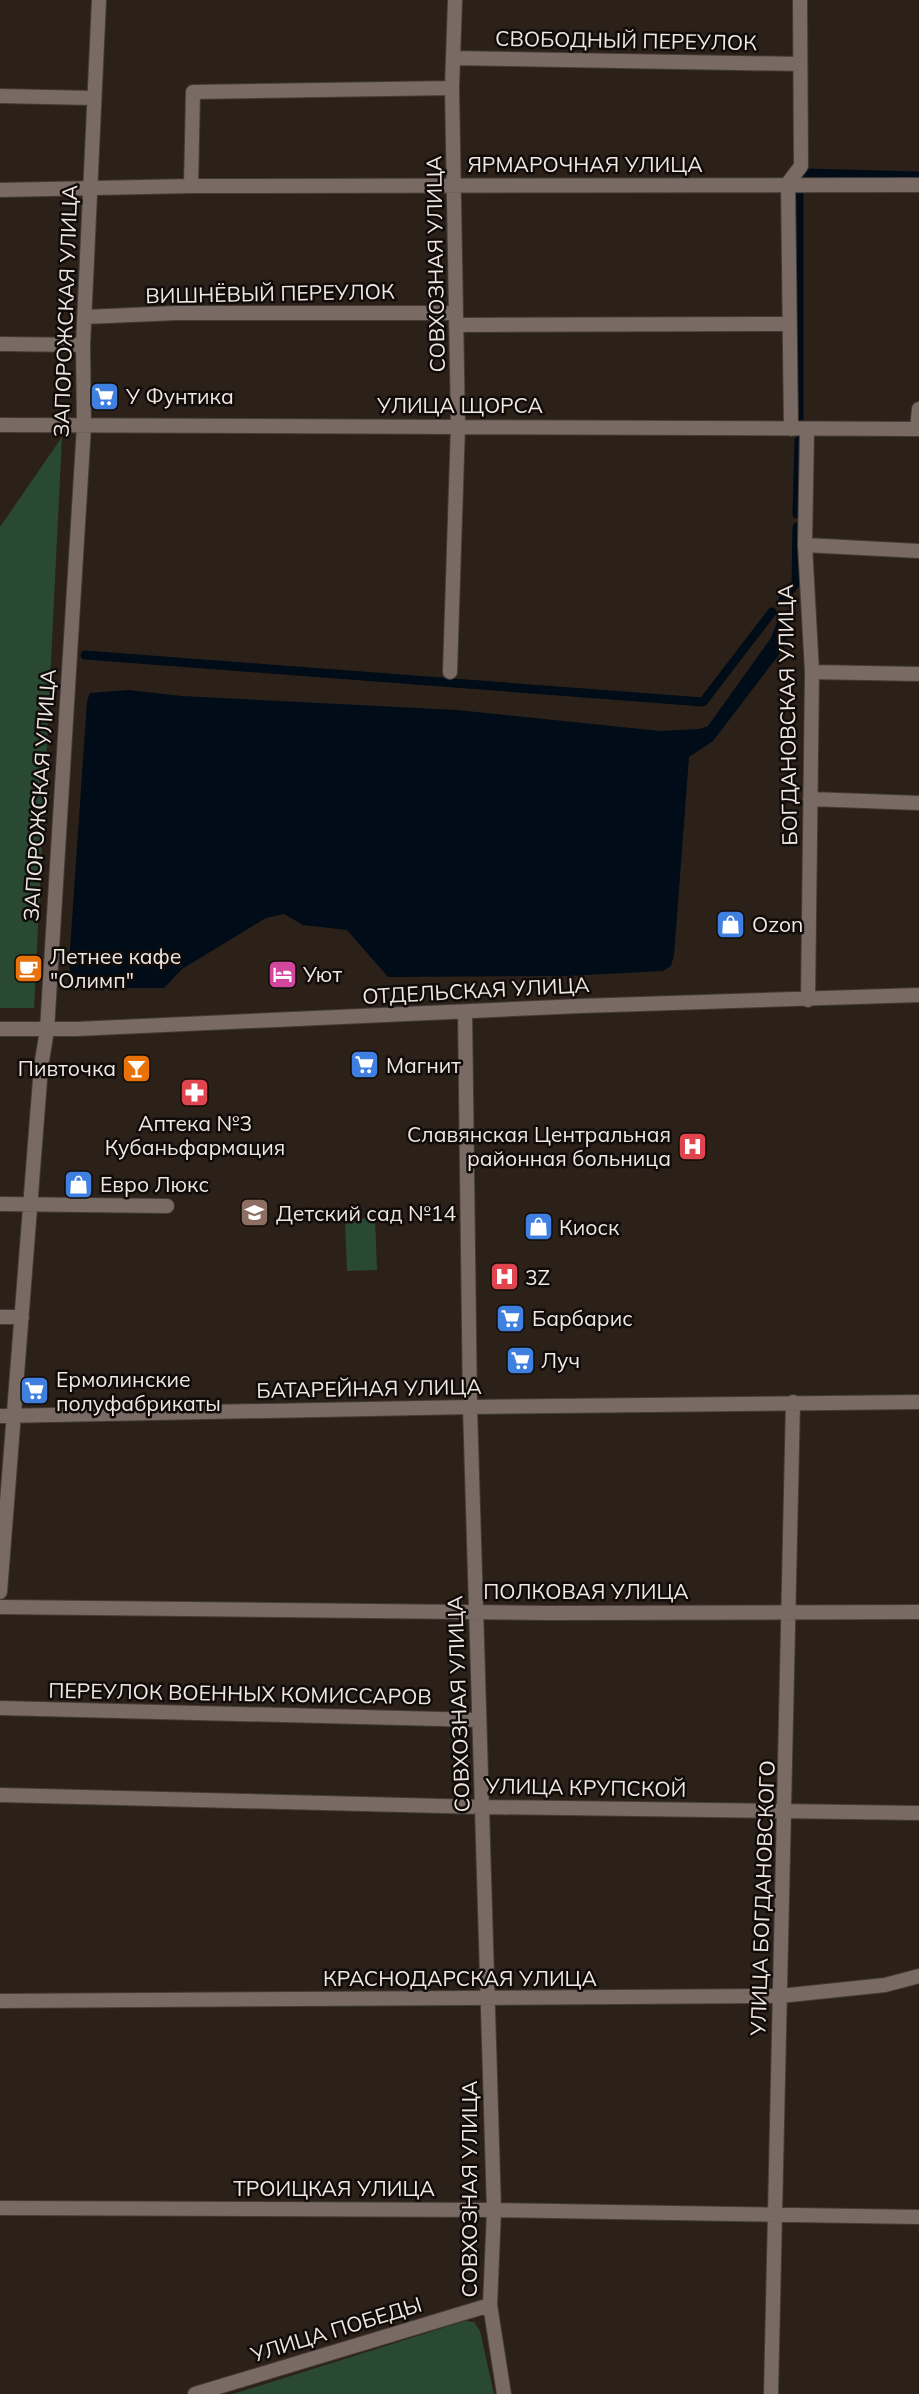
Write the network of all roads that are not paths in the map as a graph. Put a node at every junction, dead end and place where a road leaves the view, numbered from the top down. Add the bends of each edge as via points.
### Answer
1 (99, 0) edge
2 (455, 0) edge
3 (800, 0) edge
4 (453, 58) junction
5 (799, 64) junction
6 (452, 88) junction
7 (0, 96) edge
8 (93, 99) junction
9 (788, 183) junction
10 (456, 185) junction
11 (919, 185) edge
12 (191, 186) junction
13 (0, 190) edge
14 (90, 190) junction
15 (85, 317) junction
16 (456, 319) junction
17 (789, 324) junction
18 (0, 344) edge
19 (83, 345) junction
20 (919, 409) edge
21 (0, 425) edge
22 (458, 425) junction
23 (84, 426) junction
24 (791, 429) junction
25 (807, 429) junction
26 (918, 429) edge
27 (805, 545) junction
28 (919, 551) edge
29 (450, 672) dead end
30 (812, 672) junction
31 (919, 674) edge
32 (810, 799) junction
33 (919, 803) edge
34 (919, 995) edge
35 (808, 1000) junction
36 (465, 1012) junction
37 (0, 1029) edge
38 (47, 1030) junction
39 (32, 1203) junction
40 (0, 1204) edge
41 (167, 1206) dead end
42 (0, 1317) edge
43 (22, 1317) junction
44 (793, 1402) junction
45 (919, 1402) edge
46 (471, 1407) junction
47 (6, 1416) edge
48 (0, 1592) edge
49 (0, 1607) edge
50 (476, 1612) junction
51 (790, 1612) junction
52 (919, 1612) edge
53 (0, 1708) edge
54 (479, 1720) junction
55 (0, 1795) edge
56 (482, 1807) junction
57 (785, 1810) junction
58 (919, 1813) edge
59 (919, 1976) edge
60 (780, 1996) junction
61 (489, 2000) junction
62 (0, 2001) edge
63 (0, 2208) edge
64 (494, 2210) junction
65 (774, 2214) junction
66 (919, 2217) edge
67 (490, 2305) junction
68 (195, 2394) edge
69 (504, 2394) edge
70 (771, 2394) edge

1 - 8 street, ЗАПОРОЖСКАЯ УЛИЦА
2 - 4 street, СОВХОЗНАЯ УЛИЦА
3 - 5 street
4 - 5 street, СВОБОДНЫЙ ПЕРЕУЛОК
4 - 6 street, СОВХОЗНАЯ УЛИЦА
5 - 9 street via 801,166
6 - 10 street, СОВХОЗНАЯ УЛИЦА
6 - 12 street via 193,92
7 - 8 street
8 - 14 street, ЗАПОРОЖСКАЯ УЛИЦА
9 - 10 street, ЯРМАРОЧНАЯ УЛИЦА
9 - 11 street, ЯРМАРОЧНАЯ УЛИЦА
9 - 17 street
10 - 12 street, ЯРМАРОЧНАЯ УЛИЦА
10 - 16 street, СОВХОЗНАЯ УЛИЦА
12 - 14 street, ЯРМАРОЧНАЯ УЛИЦА
13 - 14 street, ЯРМАРОЧНАЯ УЛИЦА
14 - 15 street, ЗАПОРОЖСКАЯ УЛИЦА
15 - 16 street, ВИШНЁВЫЙ ПЕРЕУЛОК via 176,313
15 - 19 street, ЗАПОРОЖСКАЯ УЛИЦА
16 - 17 street, ВИШНЁВЫЙ ПЕРЕУЛОК
16 - 22 street, СОВХОЗНАЯ УЛИЦА
17 - 24 street
18 - 19 street
19 - 23 street, ЗАПОРОЖСКАЯ УЛИЦА
20 - 26 street
21 - 23 street, УЛИЦА ЩОРСА
22 - 23 street, УЛИЦА ЩОРСА
22 - 24 street, УЛИЦА ЩОРСА
22 - 29 street, СОВХОЗНАЯ УЛИЦА
23 - 38 street, ЗАПОРОЖСКАЯ УЛИЦА
24 - 25 street, УЛИЦА ЩОРСА
25 - 26 street, УЛИЦА ЩОРСА
25 - 27 street, БОГДАНОВСКАЯ УЛИЦА
27 - 28 street
27 - 30 street, БОГДАНОВСКАЯ УЛИЦА
30 - 31 street
30 - 32 street, БОГДАНОВСКАЯ УЛИЦА
32 - 33 street
32 - 35 street, БОГДАНОВСКАЯ УЛИЦА
34 - 35 street, ОТДЕЛЬСКАЯ УЛИЦА
35 - 36 street, ОТДЕЛЬСКАЯ УЛИЦА
36 - 38 street, ОТДЕЛЬСКАЯ УЛИЦА
36 - 46 street, СОВХОЗНАЯ УЛИЦА
37 - 38 street, ОТДЕЛЬСКАЯ УЛИЦА
38 - 39 street, ЗАПОРОЖСКАЯ УЛИЦА
39 - 40 street
39 - 41 street
39 - 43 street, ЗАПОРОЖСКАЯ УЛИЦА
42 - 43 street
43 - 47 street, ЗАПОРОЖСКАЯ УЛИЦА
44 - 45 street, БАТАРЕЙНАЯ УЛИЦА
44 - 46 street, БАТАРЕЙНАЯ УЛИЦА
44 - 51 street, УЛИЦА БОГДАНОВСКОГО
46 - 47 street, БАТАРЕЙНАЯ УЛИЦА
46 - 50 street, СОВХОЗНАЯ УЛИЦА
47 - 48 street, ЗАПОРОЖСКАЯ УЛИЦА
49 - 50 street, ПОЛКОВАЯ УЛИЦА
50 - 51 street, ПОЛКОВАЯ УЛИЦА
50 - 54 street, СОВХОЗНАЯ УЛИЦА
51 - 52 street, ПОЛКОВАЯ УЛИЦА
51 - 57 street, УЛИЦА БОГДАНОВСКОГО
53 - 54 street, ПЕРЕУЛОК ВОЕННЫХ КОМИССАРОВ
54 - 56 street, СОВХОЗНАЯ УЛИЦА
55 - 56 street, УЛИЦА КРУПСКОЙ
56 - 57 street, УЛИЦА КРУПСКОЙ
56 - 61 street, СОВХОЗНАЯ УЛИЦА
57 - 58 street, УЛИЦА КРУПСКОЙ
57 - 60 street, УЛИЦА БОГДАНОВСКОГО
59 - 60 street, КРАСНОДАРСКАЯ УЛИЦА via 885,1985
60 - 61 street, КРАСНОДАРСКАЯ УЛИЦА
60 - 65 street, УЛИЦА БОГДАНОВСКОГО
61 - 62 street, КРАСНОДАРСКАЯ УЛИЦА
61 - 64 street, СОВХОЗНАЯ УЛИЦА
63 - 64 street, ТРОИЦКАЯ УЛИЦА
64 - 65 street, ТРОИЦКАЯ УЛИЦА
64 - 67 street, СОВХОЗНАЯ УЛИЦА
65 - 66 street, ТРОИЦКАЯ УЛИЦА
65 - 70 street, УЛИЦА БОГДАНОВСКОГО
67 - 68 street, УЛИЦА ПОБЕДЫ
67 - 69 street, СОВХОЗНАЯ УЛИЦА

